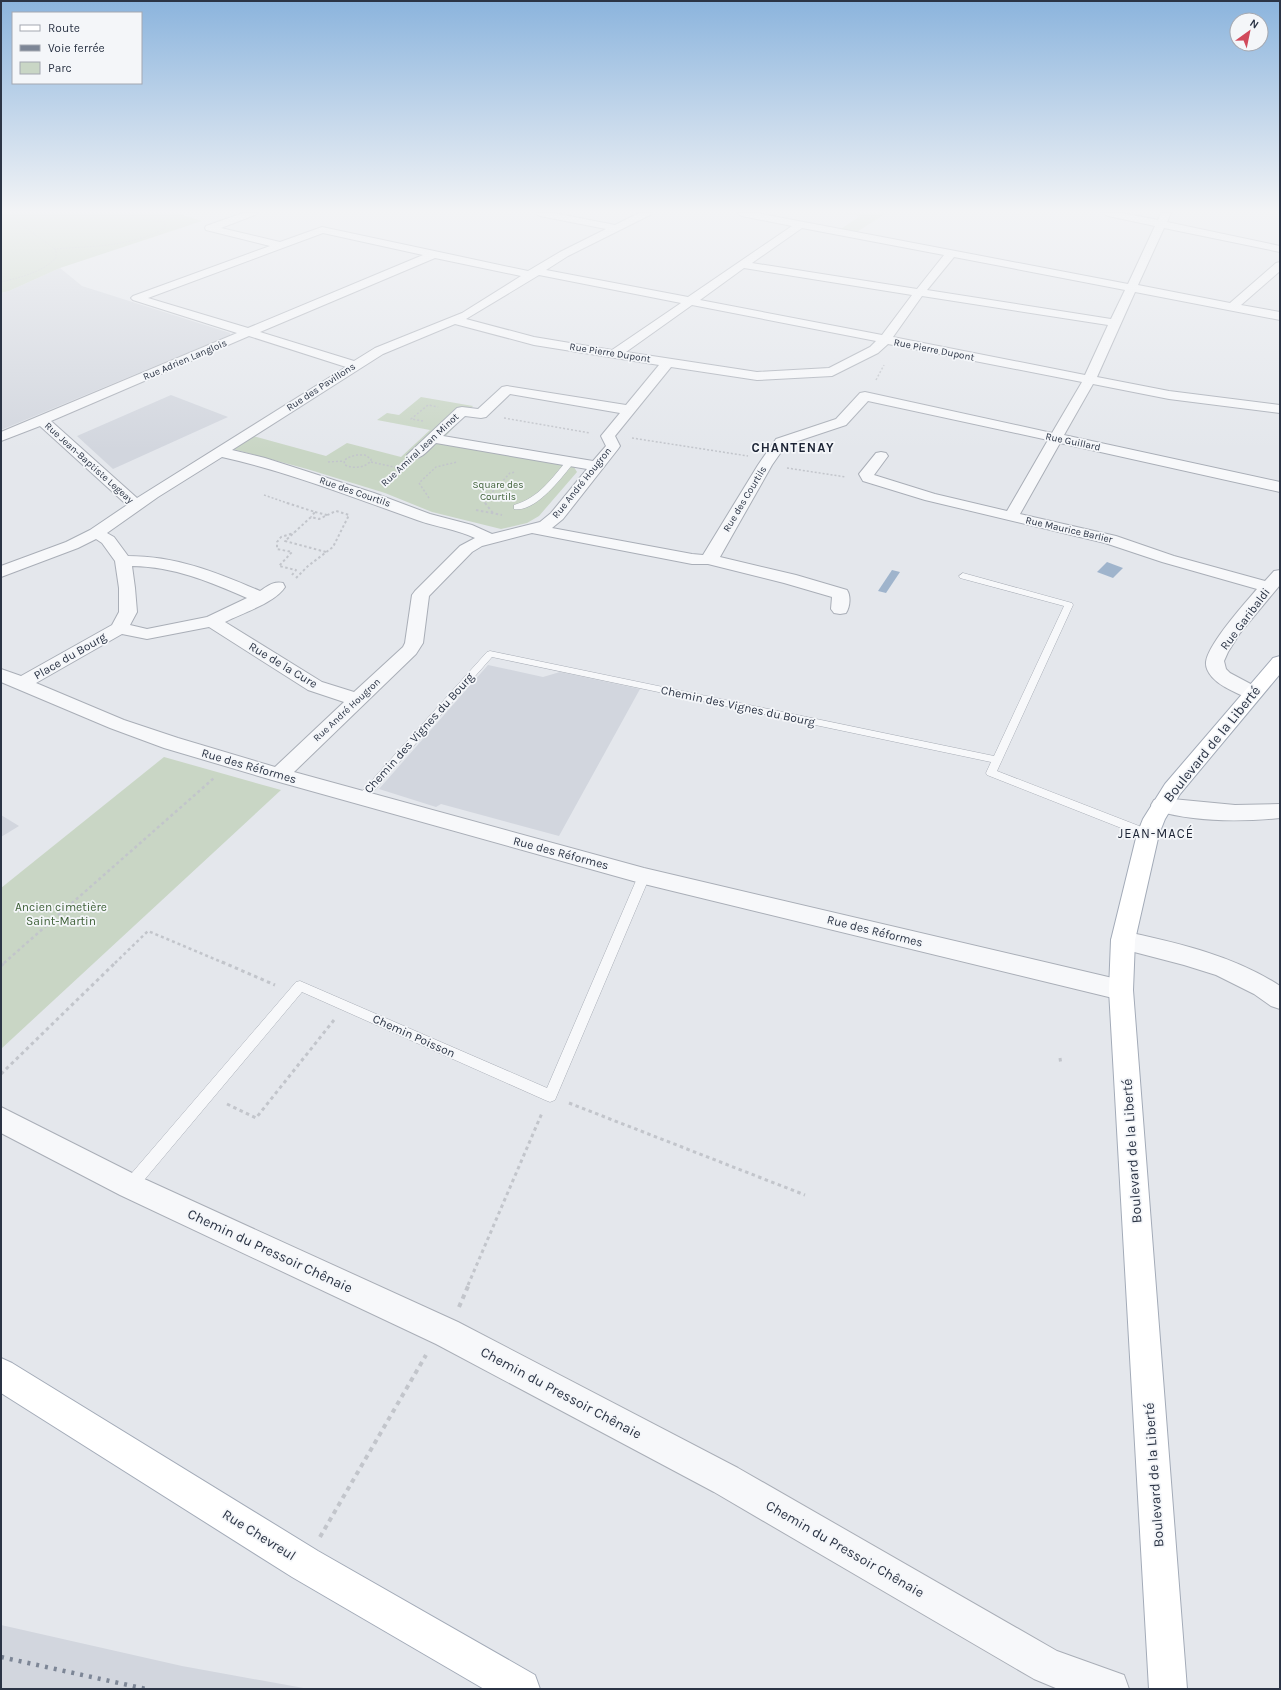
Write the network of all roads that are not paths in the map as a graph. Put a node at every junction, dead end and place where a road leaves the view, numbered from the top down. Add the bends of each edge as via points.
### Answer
1 (154, 292) edge
2 (345, 292) edge
3 (504, 292) edge
4 (639, 292) edge
5 (703, 292) edge
6 (912, 292) edge
7 (1130, 292) edge
8 (1152, 292) edge
9 (1249, 292) edge
10 (919, 293) junction
11 (690, 301) junction
12 (1232, 307) junction
13 (1280, 316) edge
14 (455, 319) junction
15 (1114, 323) junction
16 (249, 333) junction
17 (885, 340) junction
18 (616, 353) junction
19 (668, 362) junction
20 (354, 365) junction
21 (1089, 380) junction
22 (865, 396) joint
23 (1280, 409) edge
24 (629, 410) junction
25 (42, 420) junction
26 (1, 437) edge
27 (433, 438) junction
28 (1057, 438) junction
29 (219, 452) junction
30 (414, 455) road end
31 (881, 456) dead end
32 (571, 461) junction
33 (598, 466) junction
34 (1280, 487) edge
35 (136, 505) junction
36 (517, 507) dead end
37 (1012, 517) junction
38 (537, 528) junction
39 (96, 533) junction
40 (489, 539) junction
41 (708, 559) junction
42 (123, 561) junction
43 (1, 572) edge
44 (963, 576) dead end
45 (1274, 581) edge
46 (277, 587) road end
47 (261, 598) junction
48 (840, 609) dead end
49 (212, 621) junction
50 (119, 628) junction
51 (1280, 662) edge
52 (9, 681) edge
53 (1253, 693) junction
54 (358, 700) junction
55 (997, 760) junction
56 (278, 775) junction
57 (361, 798) junction
58 (1162, 805) junction
59 (1280, 811) edge
60 (1148, 834) junction
61 (644, 876) junction
62 (1123, 940) junction
63 (1121, 990) junction
64 (1280, 999) edge
65 (1, 1119) edge
66 (130, 1186) junction
67 (1, 1374) edge
68 (521, 1689) edge
69 (1110, 1689) edge
70 (1168, 1689) edge

1 - 16 street via 138,298
2 - 16 street, Rue Adrien Langlois
3 - 14 street, Rue des Pavillons via 476,310
4 - 11 street
5 - 11 street
6 - 10 street
7 - 15 street
8 - 12 street
9 - 12 street
10 - 15 street
10 - 17 street
11 - 17 street
11 - 18 street
12 - 13 street
14 - 18 street, Rue Pierre Dupont via 534,341
14 - 20 street, Rue des Pavillons via 388,346
15 - 21 street
16 - 20 street
16 - 25 street, Rue Adrien Langlois
17 - 19 street, Rue Pierre Dupont via 874,350 832,372 757,376
17 - 21 street, Rue Pierre Dupont
18 - 19 street, Rue Pierre Dupont
19 - 24 street, Rue André Hougron
20 - 29 street, Rue des Pavillons
21 - 23 street, Rue Pierre Dupont via 1169,395
21 - 28 street
22 - 28 street, Rue Guillard
22 - 41 street, Rue des Courtils via 841,422 781,442
24 - 27 street, Rue Amiral Jean Minot via 507,390 481,414 462,411
24 - 33 street, Rue André Hougron via 609,435 613,446
25 - 26 street, Rue Adrien Langlois
25 - 35 street, Rue Jean-Baptiste Legeay
27 - 30 street, Rue Amiral Jean Minot
27 - 32 street
28 - 34 street, Rue Guillard
28 - 37 street
29 - 35 street, Rue des Pavillons
29 - 40 street, Rue des Courtils via 369,496 424,517 466,528
31 - 37 street, Rue Maurice Barlier via 866,474 868,478 930,497
32 - 33 street
32 - 36 lane via 541,496 530,504
33 - 38 street, Rue André Hougron via 557,516 551,522
35 - 39 street, Rue des Pavillons
37 - 45 street, Rue Maurice Barlier via 1110,539 1168,559
38 - 40 street, Rue André Hougron
38 - 41 street via 692,559
39 - 42 street via 108,540
39 - 43 street, Rue des Pavillons
40 - 54 street, Rue André Hougron via 466,549 421,595 414,643 410,650
41 - 48 street via 841,594
42 - 47 street via 174,565 207,574
42 - 50 street via 128,612
44 - 55 lane via 1069,605
45 - 53 street, Rue Garibaldi via 1221,647 1215,663 1216,670 1221,675
46 - 47 street
47 - 49 street
49 - 50 street via 147,634
49 - 54 street, Rue de la Cure via 315,686
50 - 52 street, Place du Bourg
51 - 53 main road, Boulevard de la Liberté
52 - 56 street, Rue des Réformes via 171,743
53 - 58 main road, Boulevard de la Liberté via 1172,789
54 - 56 street, Rue André Hougron
55 - 57 lane, Chemin des Vignes du Bourg via 490,654
55 - 60 lane via 991,773
56 - 57 street, Rue des Réformes
57 - 61 street, Rue des Réformes
58 - 59 street via 1213,812 1257,814
58 - 60 main road, Boulevard de la Liberté
60 - 62 main road, Boulevard de la Liberté
61 - 63 street, Rue des Réformes
61 - 66 lane, Chemin Poisson via 550,1096 300,986
62 - 63 main road, Boulevard de la Liberté
62 - 64 street via 1195,957 1237,974
63 - 70 main road, Boulevard de la Liberté
65 - 66 street, Chemin du Pressoir Chênaie
66 - 69 street, Chemin du Pressoir Chênaie via 447,1333 726,1480 1047,1666
67 - 68 main road, Rue Chevreul via 304,1564

